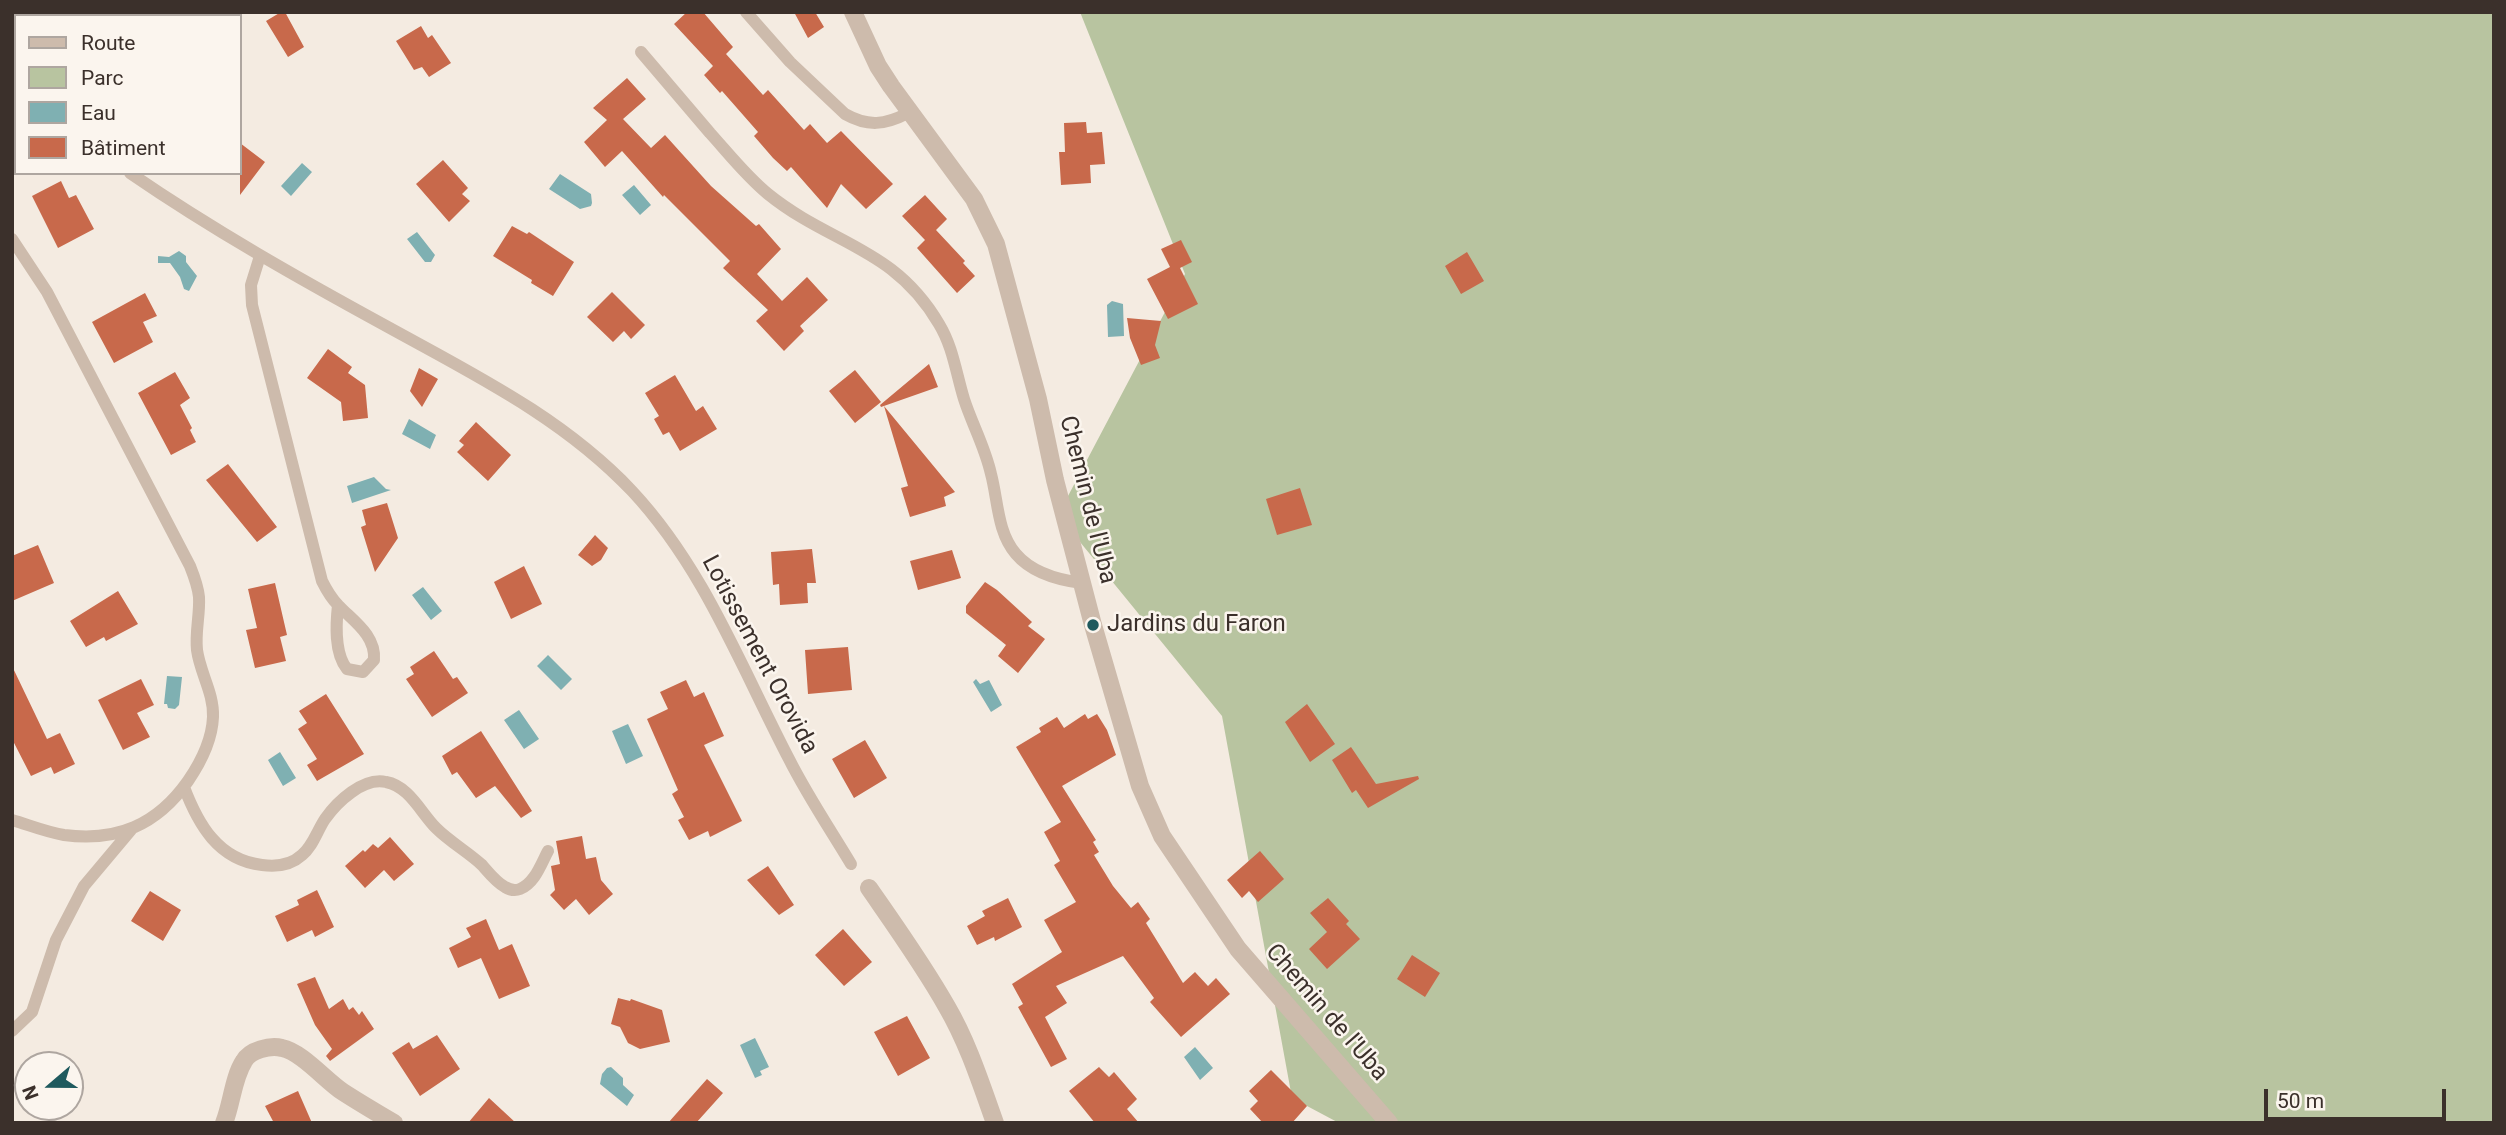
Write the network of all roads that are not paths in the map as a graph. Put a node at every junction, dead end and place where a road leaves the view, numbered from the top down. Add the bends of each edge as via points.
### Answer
1 (746, 12) edge
2 (853, 12) edge
3 (641, 52) dead end
4 (908, 113) junction
5 (133, 175) edge
6 (12, 239) edge
7 (260, 256) junction
8 (1082, 583) junction
9 (338, 605) junction
10 (184, 787) junction
11 (12, 820) edge
12 (131, 830) junction
13 (548, 851) dead end
14 (851, 864) dead end
15 (869, 888) dead end
16 (12, 1031) edge
17 (224, 1123) edge
18 (394, 1123) edge
19 (995, 1123) edge
20 (1389, 1123) edge

1 - 4 lane via 790,62 854,120 884,124
2 - 4 street, Chemin de l'Uba via 878,66
3 - 8 lane via 758,185 799,216 870,252 923,299 951,346 1010,546 1041,573
4 - 8 street, Chemin de l'Uba via 974,199 996,244
5 - 7 lane, Lotissement Orovida
6 - 10 lane via 47,292 196,582 197,653 213,715 206,750
7 - 9 lane via 251,285 252,305 318,568
7 - 14 lane, Lotissement Orovida via 537,411 632,491 686,559 737,651 789,761
8 - 20 street, Chemin de l'Uba via 1140,786 1162,836 1238,949
9 - 9 lane via 370,640 374,660 363,671 347,669 341,660
10 - 12 lane via 146,823
10 - 13 lane via 218,846 258,865 281,866 300,858 327,817 359,788 376,781 393,783 402,790 436,828 511,890 527,885
11 - 12 lane via 63,835
12 - 16 lane via 83,886 56,940 32,1012
15 - 19 street via 948,1007
17 - 18 street via 245,1059 272,1047 284,1048 343,1093

